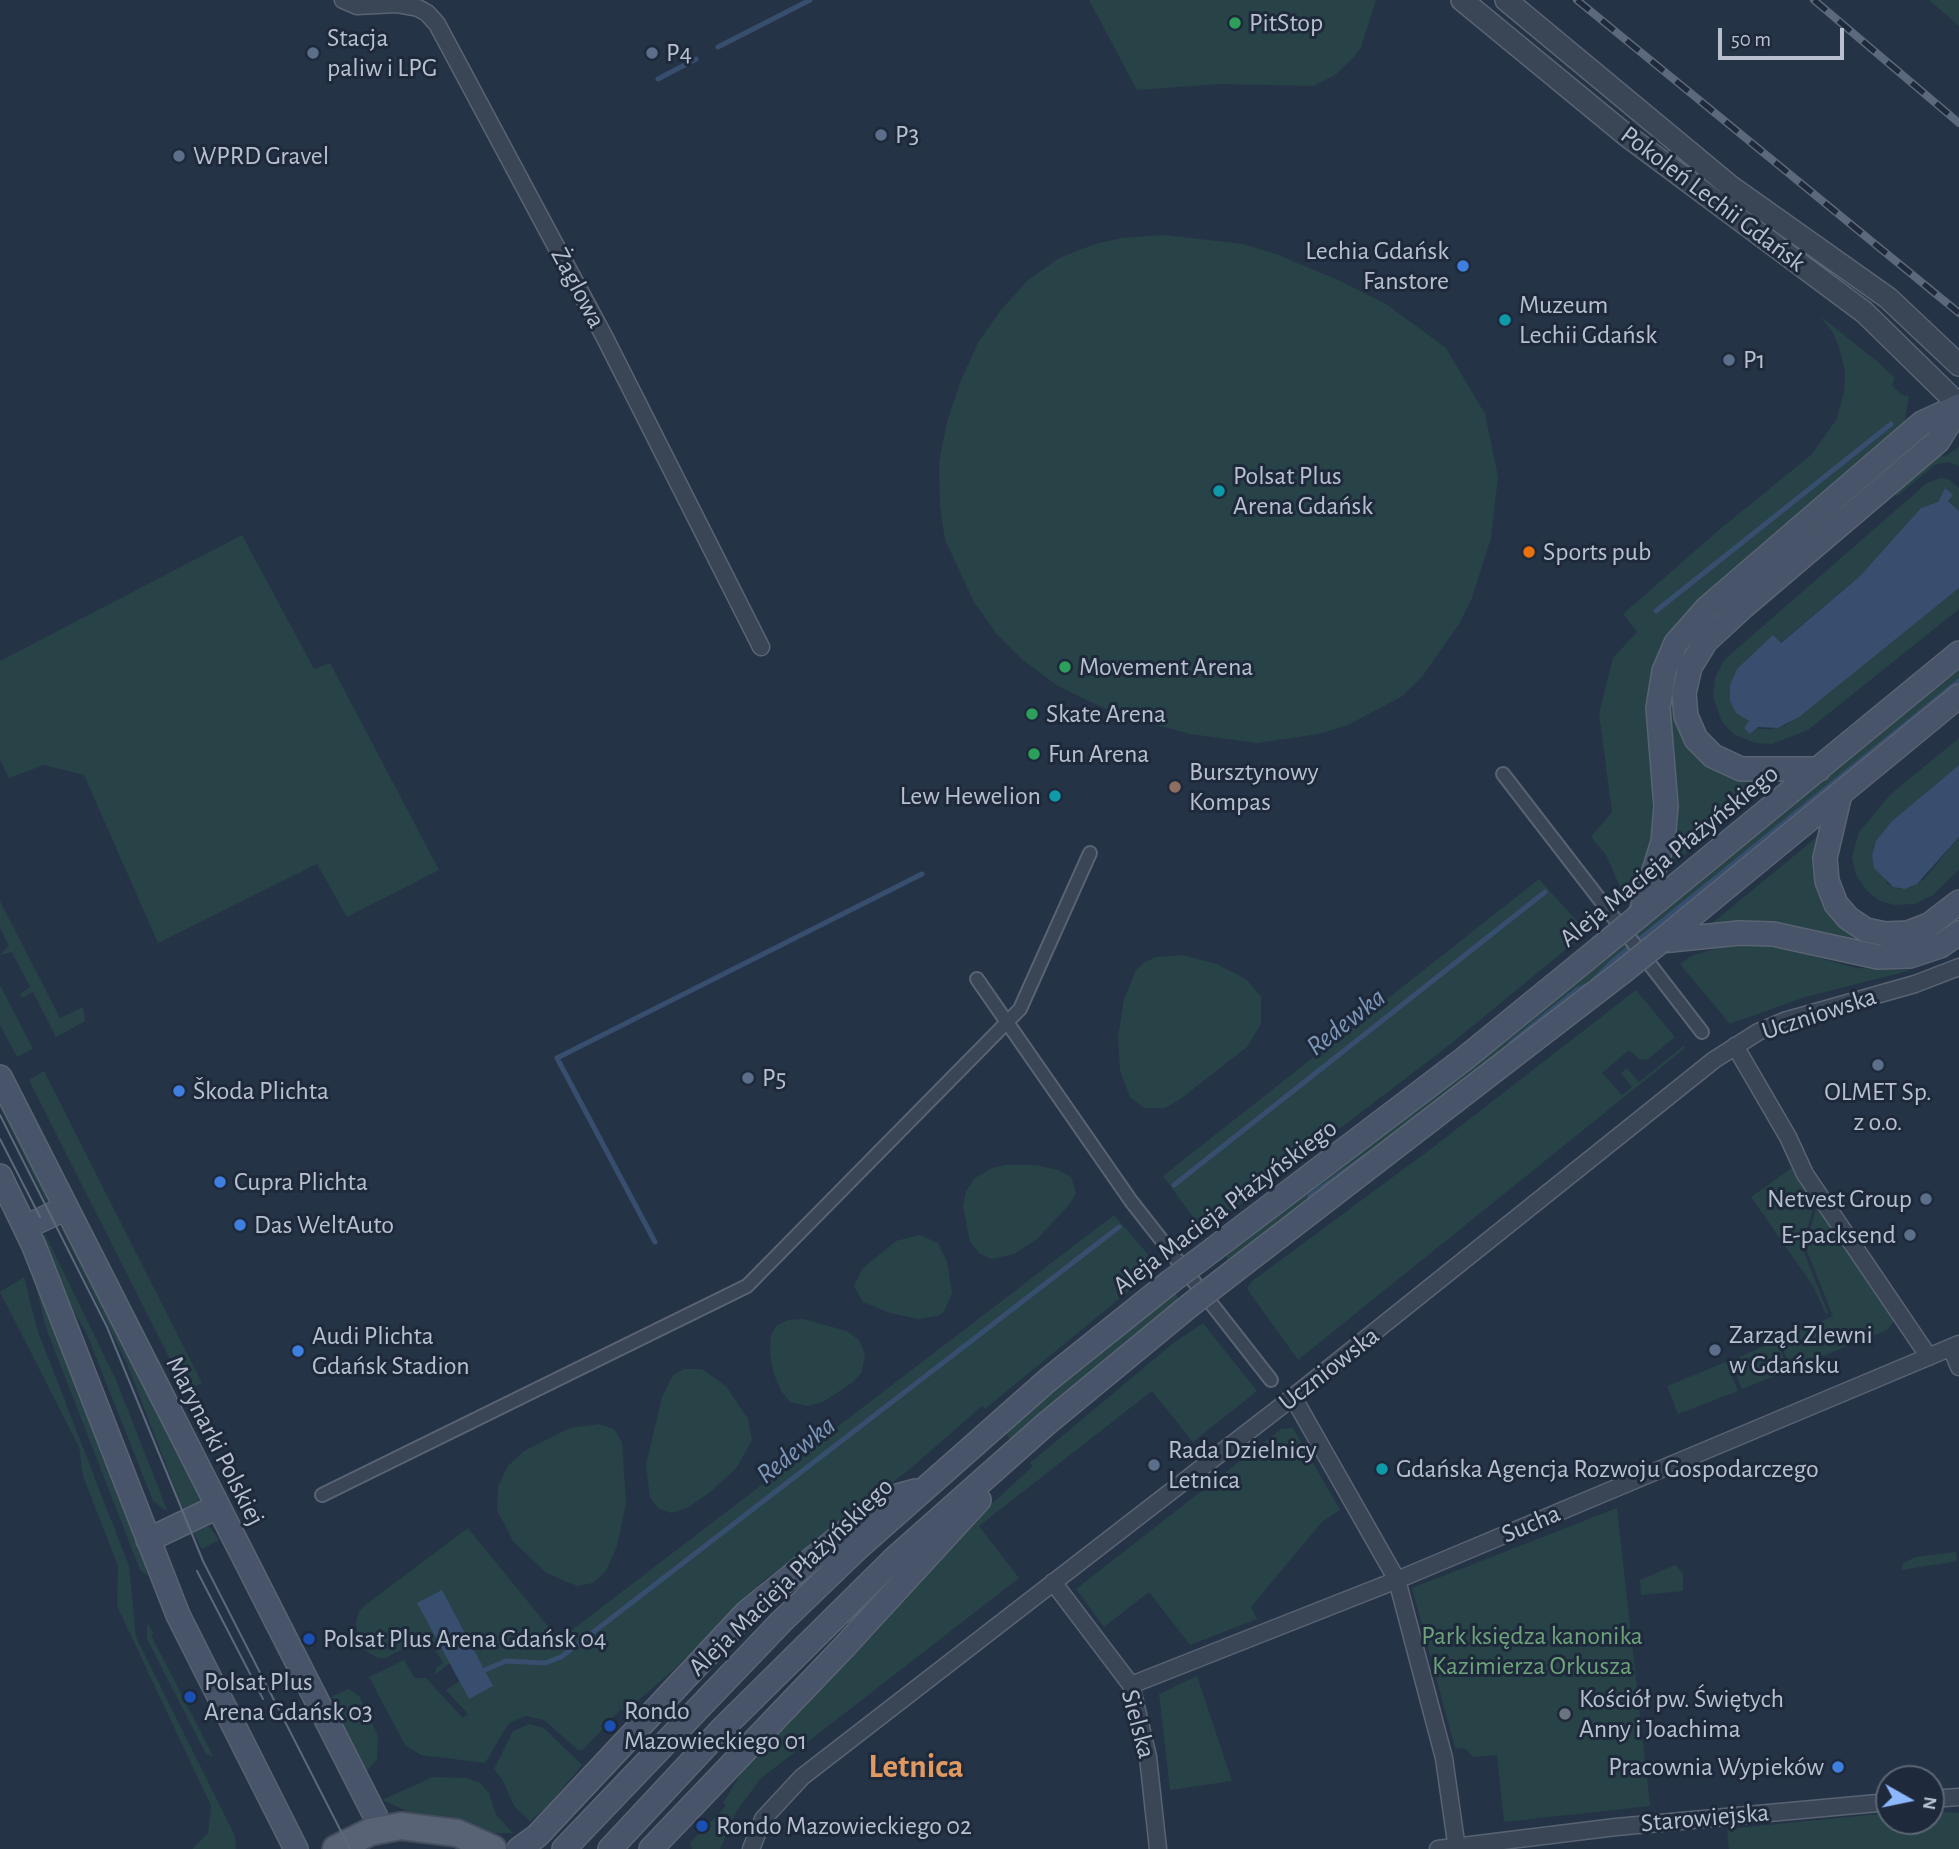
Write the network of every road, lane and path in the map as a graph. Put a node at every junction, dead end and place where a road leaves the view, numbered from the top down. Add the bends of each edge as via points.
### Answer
1 (343, 0) edge
2 (1462, 0) edge
3 (1506, 0) edge
4 (1642, 114) junction
5 (1626, 135) junction
6 (1959, 365) edge
7 (1959, 406) edge
8 (761, 647) dead end
9 (1959, 653) edge
10 (1959, 696) edge
11 (1819, 769) junction
12 (1503, 774) dead end
13 (1840, 794) junction
14 (1090, 853) dead end
15 (1959, 902) edge
16 (1640, 915) junction
17 (1959, 933) edge
18 (1661, 941) junction
19 (1959, 967) edge
20 (977, 979) dead end
21 (1007, 1020) junction
22 (1702, 1032) dead end
23 (1735, 1046) junction
24 (1, 1082) edge
25 (0, 1176) edge
26 (66, 1208) junction
27 (26, 1227) junction
28 (1955, 1345) edge
29 (1929, 1357) junction
30 (1959, 1367) edge
31 (1271, 1380) dead end
32 (1293, 1397) junction
33 (1046, 1424) junction
34 (922, 1489) junction
35 (322, 1495) dead end
36 (217, 1507) junction
37 (148, 1540) junction
38 (1397, 1580) junction
39 (1053, 1582) junction
40 (1131, 1685) junction
41 (1875, 1803) edge
42 (382, 1829) junction
43 (1457, 1848) edge
44 (296, 1849) edge
45 (336, 1849) edge
46 (493, 1849) edge
47 (519, 1849) edge
48 (564, 1849) edge
49 (610, 1849) edge
50 (651, 1849) edge
51 (751, 1849) edge
52 (1158, 1849) edge
53 (1438, 1849) edge

1 - 8 street, Żaglowa via 357,6 418,8 437,24 605,338
2 - 5 street, Pokoleń Lechii Gdańsk
3 - 4 street, Pokoleń Lechii Gdańsk
4 - 5 street
4 - 6 street, Pokoleń Lechii Gdańsk via 1730,186 1888,298
5 - 7 street, Pokoleń Lechii Gdańsk via 1864,312
7 - 11 main road via 1938,441 1744,606 1706,641 1690,667 1684,693 1686,716 1696,739 1713,756 1741,769
7 - 16 main road via 1922,423 1707,608 1676,643 1664,670 1658,708 1666,806 1663,842
9 - 11 main road, Aleja Macieja Płażyńskiego
10 - 13 main road
11 - 16 main road, Aleja Macieja Płażyńskiego
12 - 22 street
13 - 15 main road via 1825,858 1831,892 1849,918 1866,930 1908,933 1929,925
13 - 18 main road
14 - 21 street via 1020,1009
16 - 34 main road, Aleja Macieja Płażyńskiego, bridge via 1453,1067 1170,1282
17 - 18 main road via 1940,946 1910,956 1878,957 1773,934
18 - 33 main road, bridge via 1189,1306
19 - 23 street, Uczniowska via 1784,1021
20 - 21 street
21 - 31 street via 1131,1201
21 - 35 street via 747,1286
23 - 29 street via 1805,1174
23 - 32 street, Uczniowska
24 - 26 main road, Marynarki Polskiej
25 - 27 main road
26 - 27 main road
26 - 36 main road, Marynarki Polskiej
27 - 37 main road
28 - 29 street, Sucha
28 - 30 street
29 - 38 street, Sucha
32 - 38 street
32 - 39 street, Uczniowska
33 - 49 main road via 846,1606
33 - 50 main road via 845,1646
34 - 47 main road via 886,1499 755,1605 537,1836
34 - 48 main road, Aleja Macieja Płażyńskiego via 781,1622
36 - 37 main road
36 - 42 main road, Marynarki Polskiej
37 - 44 main road via 178,1615
38 - 40 street, Sucha
38 - 43 street via 1444,1758
39 - 40 street, Sielska
39 - 51 street, Uczniowska via 802,1777 763,1819
40 - 52 street, Sielska via 1148,1758
41 - 43 street, Starowiejska via 1616,1827
42 - 45 main road
42 - 46 main road via 438,1829
43 - 53 street, Starowiejska

